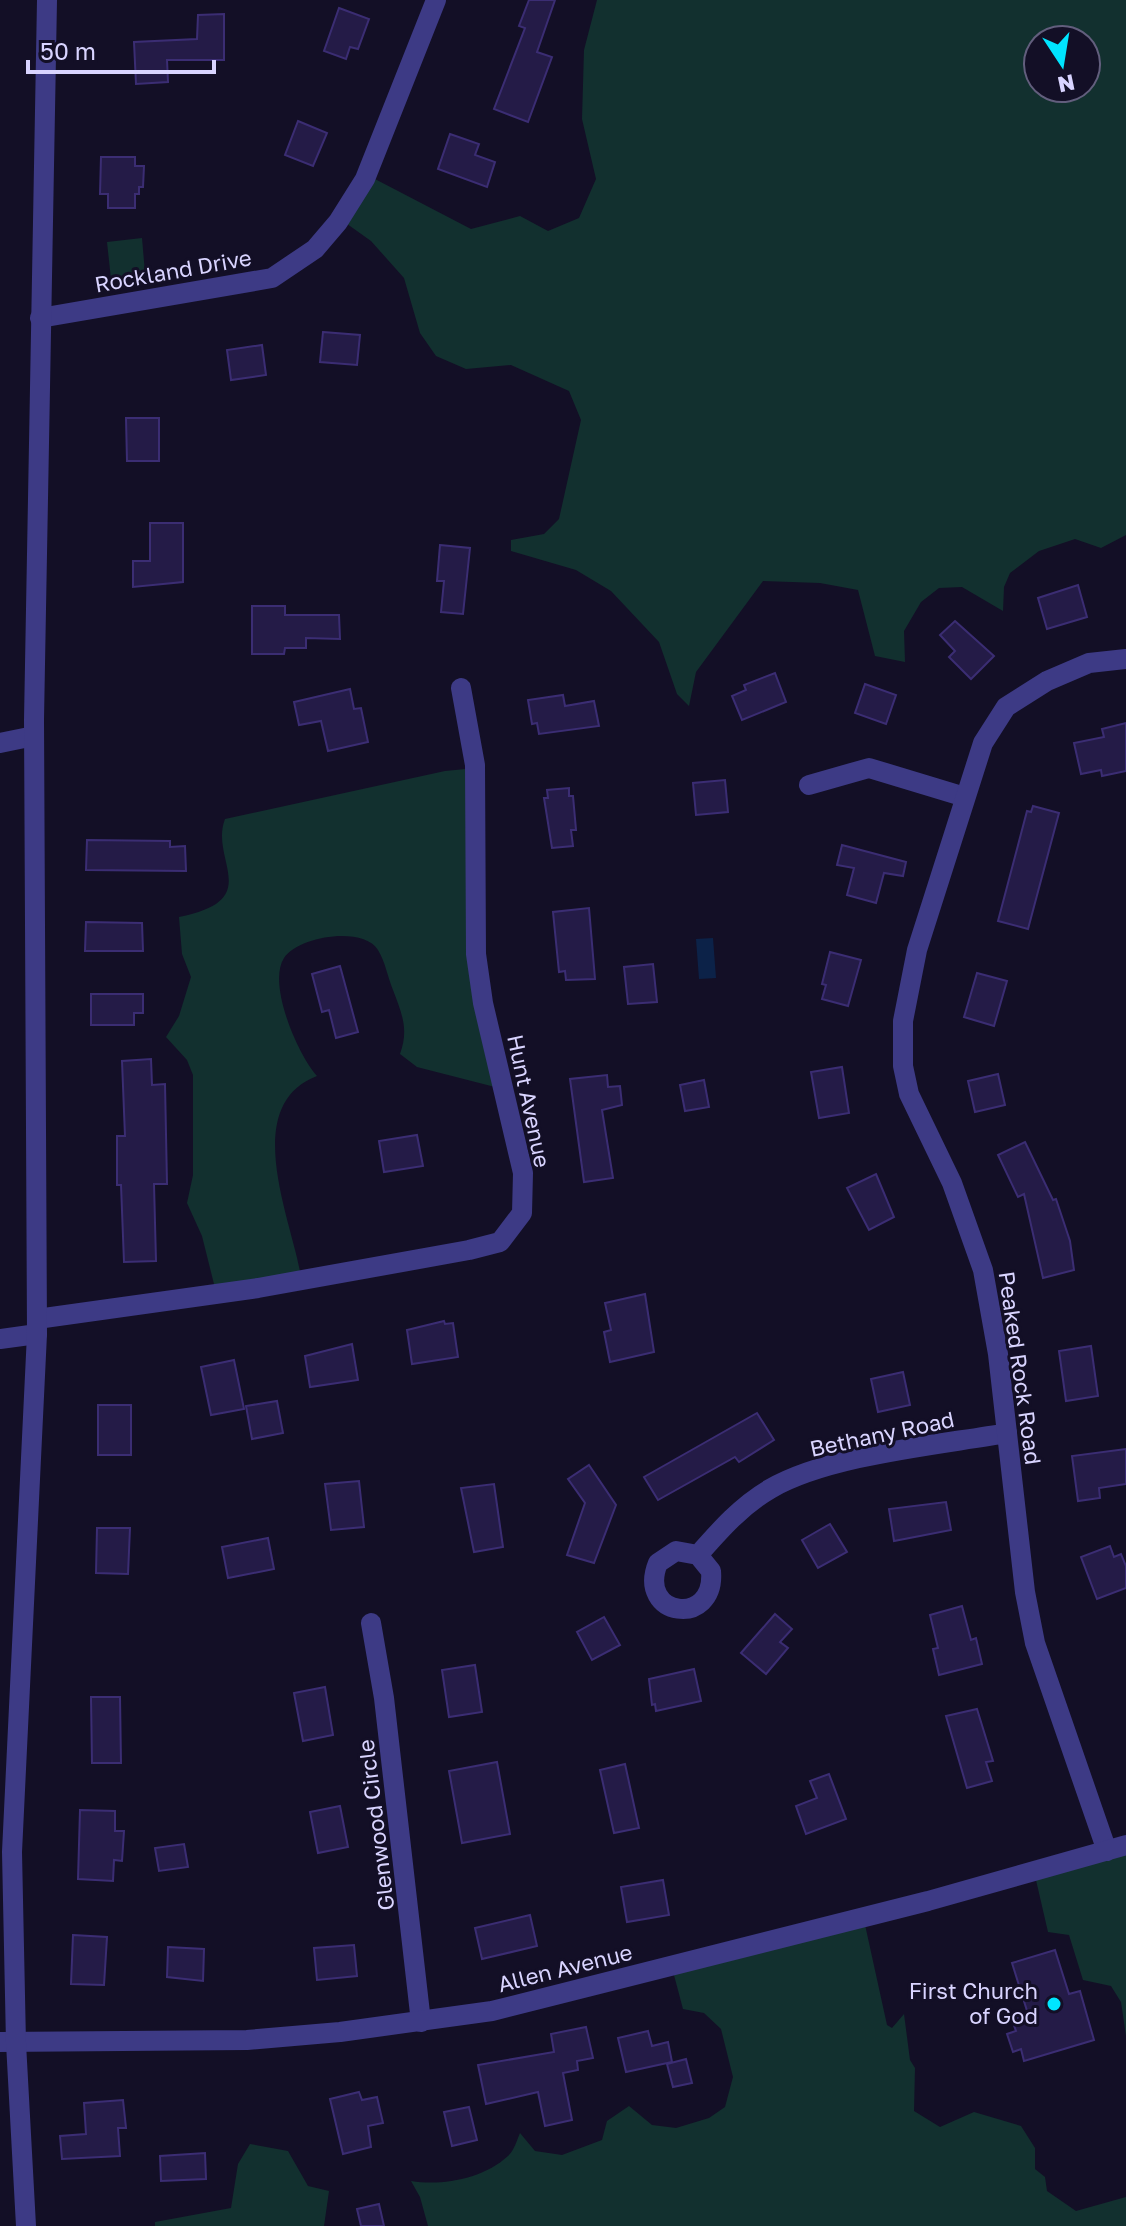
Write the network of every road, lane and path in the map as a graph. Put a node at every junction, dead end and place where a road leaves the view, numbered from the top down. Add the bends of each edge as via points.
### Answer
1 (47, 0) edge
2 (436, 0) edge
3 (40, 318) junction
4 (1126, 659) edge
5 (461, 688) dead end
6 (34, 736) junction
7 (0, 743) edge
8 (809, 785) dead end
9 (965, 797) junction
10 (37, 1326) junction
11 (0, 1339) edge
12 (1007, 1433) junction
13 (698, 1555) dead end
14 (371, 1623) dead end
15 (1116, 1848) edge
16 (421, 2022) junction
17 (8, 2042) edge
18 (26, 2226) edge

1 - 3 street
2 - 3 street, Rockland Drive via 365,179 315,249 272,278
3 - 6 street
4 - 9 street, Peaked Rock Road via 1089,663 1006,707 983,743
5 - 10 street, Hunt Avenue via 475,765 476,954 523,1173 522,1213 500,1242 469,1250
6 - 7 street
6 - 10 street
8 - 9 street via 869,768
9 - 12 street, Peaked Rock Road via 917,950 903,1021 903,1066 915,1109 976,1245
10 - 11 street, Hunt Avenue
10 - 17 street
12 - 13 street, Bethany Road via 809,1473 771,1488 728,1520
12 - 15 street, Peaked Rock Road via 1035,1643
14 - 16 street, Glenwood Circle
15 - 16 street, Allen Avenue via 722,1954 492,2011
16 - 17 street, Allen Avenue via 247,2040
17 - 18 street

